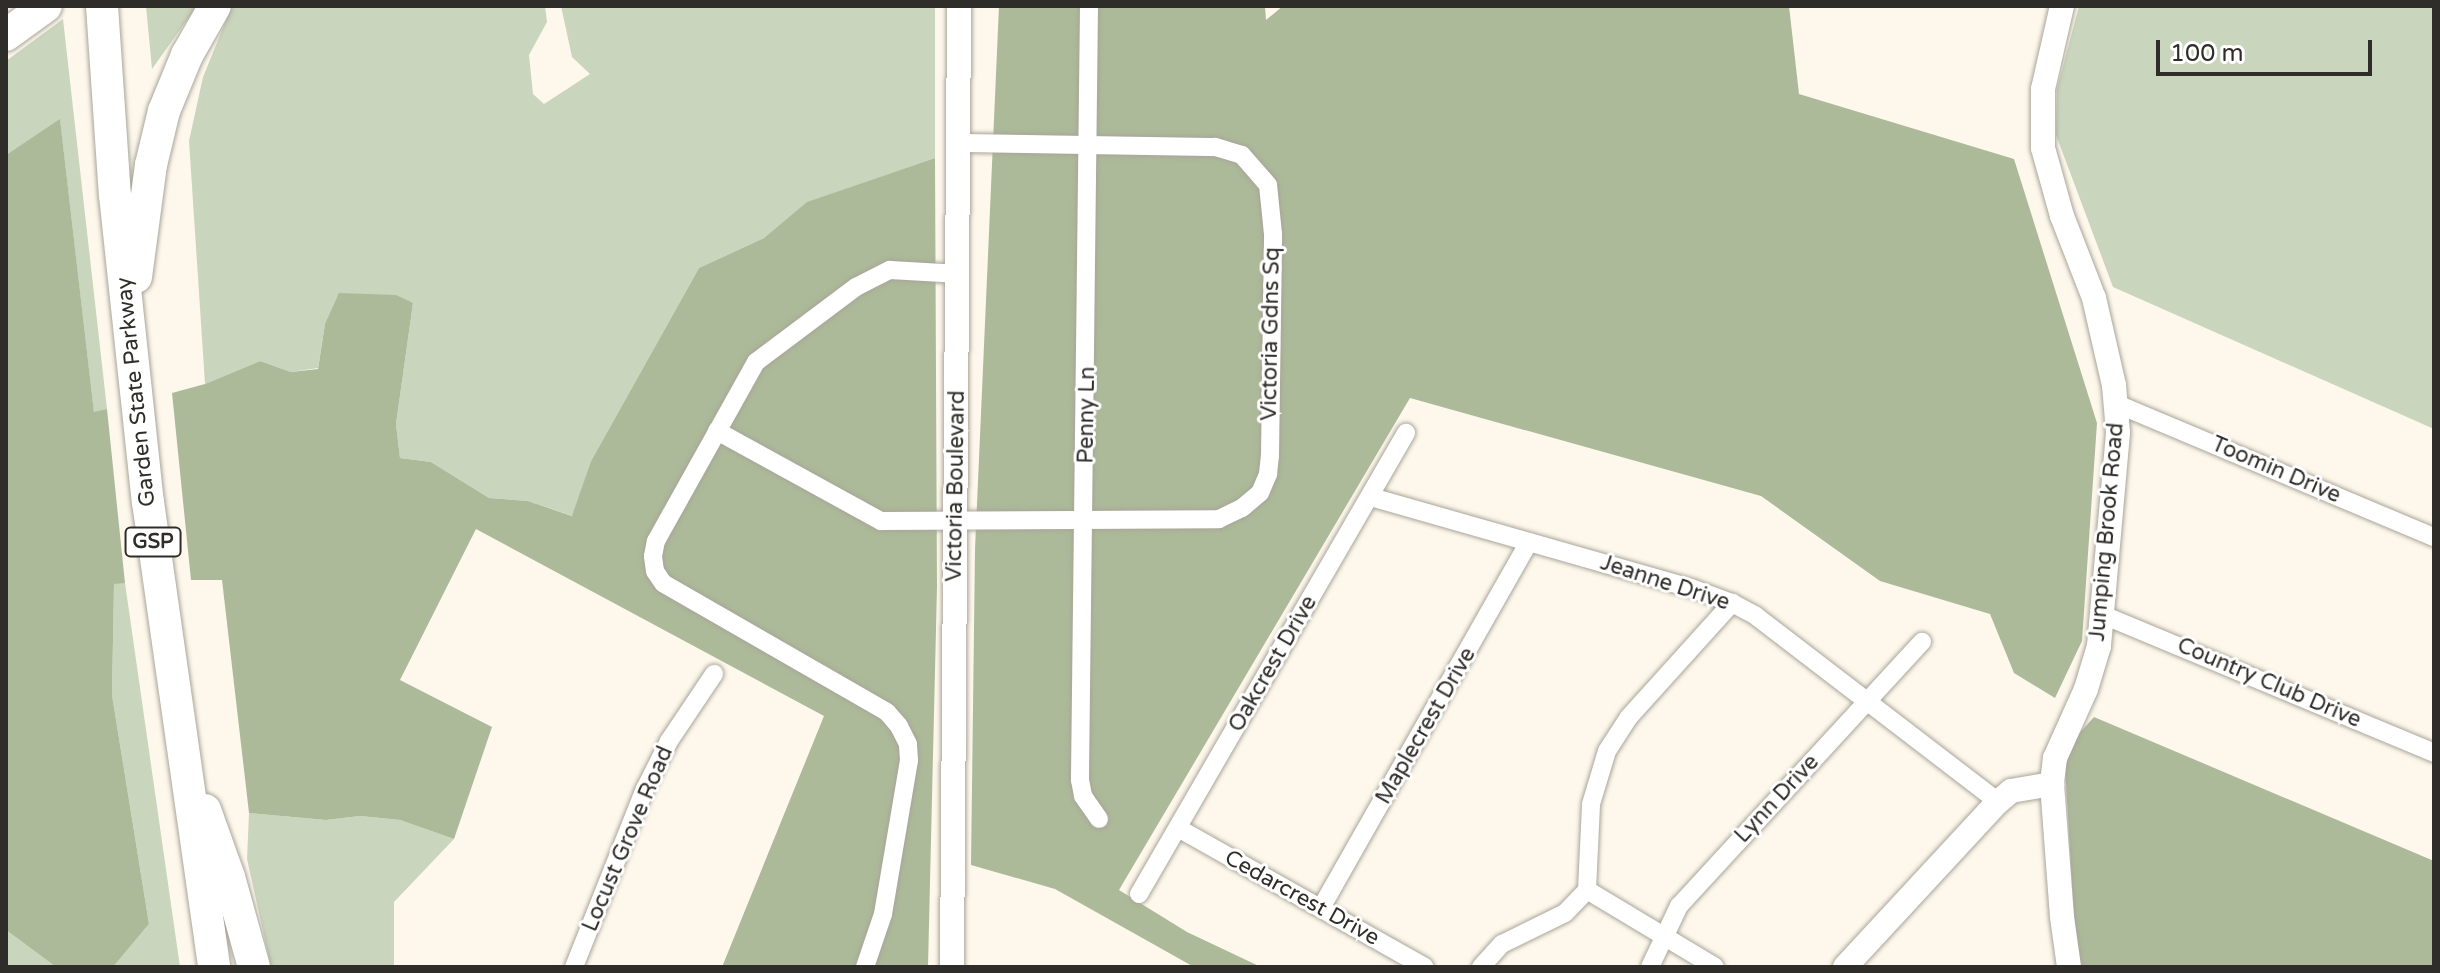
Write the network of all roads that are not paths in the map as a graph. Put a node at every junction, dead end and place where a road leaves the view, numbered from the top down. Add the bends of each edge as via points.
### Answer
1 (46, 6) edge
2 (102, 6) edge
3 (215, 6) edge
4 (959, 6) edge
5 (1089, 6) edge
6 (2062, 6) edge
7 (6, 35) edge
8 (958, 143) junction
9 (1090, 145) junction
10 (960, 274) junction
11 (129, 336) junction
12 (2117, 404) junction
13 (717, 431) junction
14 (1406, 433) dead end
15 (1371, 497) junction
16 (956, 518) junction
17 (1086, 519) junction
18 (2434, 537) edge
19 (1529, 542) junction
20 (1732, 603) junction
21 (2103, 615) junction
22 (1922, 642) dead end
23 (714, 674) dead end
24 (1867, 701) junction
25 (182, 747) junction
26 (2434, 753) edge
27 (2052, 784) junction
28 (1998, 802) junction
29 (1099, 819) dead end
30 (1178, 828) junction
31 (1587, 890) junction
32 (1139, 894) dead end
33 (1321, 908) junction
34 (1663, 935) junction
35 (214, 967) edge
36 (254, 967) edge
37 (574, 967) edge
38 (865, 967) edge
39 (952, 967) edge
40 (1425, 967) edge
41 (1481, 967) edge
42 (1650, 967) edge
43 (1715, 967) edge
44 (1845, 967) edge
45 (2069, 967) edge

1 - 7 highway
2 - 11 highway, Garden State Parkway / GSP
3 - 11 highway via 187,55 158,137
4 - 8 street, Victoria Boulevard
5 - 9 street, Penny Ln
6 - 12 street, Jumping Brook Road via 2043,89 2043,148 2094,298
8 - 9 street, Victoria Gdns Sq
8 - 10 street, Victoria Boulevard
9 - 17 street, Penny Ln
9 - 17 street, Victoria Gdns Sq via 1215,147 1242,155 1268,185 1273,234 1270,456 1260,493 1219,519
10 - 13 street via 890,270 856,287 756,362
10 - 16 street, Victoria Boulevard
11 - 25 highway, Garden State Parkway / GSP
12 - 18 street, Toomin Drive
12 - 21 street, Jumping Brook Road
13 - 16 street, Victoria Gdns Sq via 881,521
13 - 38 street via 656,541 655,571 663,583 887,712 908,744 883,914
14 - 15 street, Oakcrest Drive
15 - 19 street, Jeanne Drive
15 - 30 street, Oakcrest Drive
16 - 17 street, Victoria Gdns Sq
16 - 39 street, Victoria Boulevard
17 - 29 street, Penny Ln via 1080,780 1083,796
19 - 20 street, Jeanne Drive
19 - 33 street, Maplecrest Drive
20 - 24 street, Jeanne Drive
20 - 31 street via 1629,717 1607,751 1591,804
21 - 26 street, Country Club Drive
21 - 27 street, Jumping Brook Road via 2086,689 2055,758
22 - 24 street, Lynn Drive
23 - 37 street, Locust Grove Road via 669,741 645,789
24 - 28 street, Jeanne Drive
24 - 34 street, Lynn Drive via 1679,906
25 - 35 highway, Garden State Parkway / GSP
25 - 36 highway via 229,877
27 - 28 street via 2011,791
27 - 45 street, Jumping Brook Road
28 - 44 street
30 - 32 street, Oakcrest Drive
30 - 33 street, Cedarcrest Drive
31 - 34 street
31 - 41 street via 1565,913 1502,944
33 - 40 street, Cedarcrest Drive
34 - 42 street, Lynn Drive
34 - 43 street

